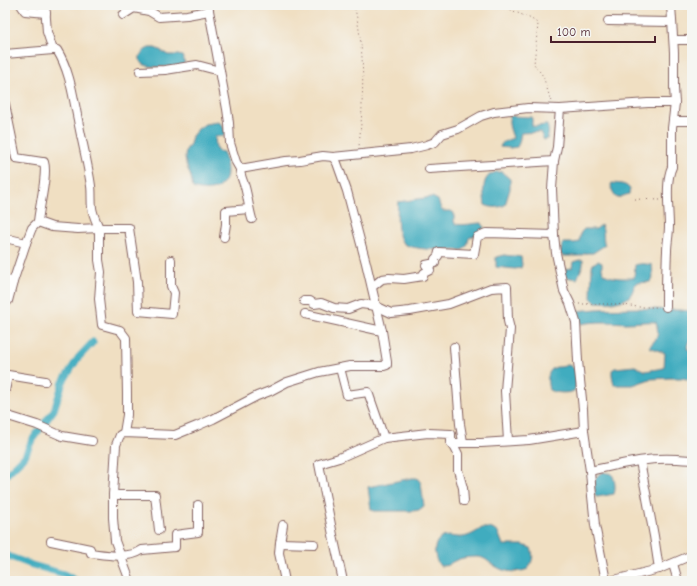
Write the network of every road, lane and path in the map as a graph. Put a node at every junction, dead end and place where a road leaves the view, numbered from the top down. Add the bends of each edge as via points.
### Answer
1 (21, 5) edge
2 (354, 5) edge
3 (504, 5) edge
4 (671, 5) edge
5 (209, 8) edge
6 (46, 9) edge
7 (123, 15) dead end
8 (608, 21) dead end
9 (672, 22) junction
10 (674, 40) junction
11 (692, 40) edge
12 (53, 50) junction
13 (5, 54) edge
14 (140, 70) dead end
15 (220, 71) junction
16 (5, 104) edge
17 (675, 104) junction
18 (560, 109) junction
19 (692, 121) edge
20 (673, 122) junction
21 (359, 154) junction
22 (334, 157) junction
23 (554, 161) junction
24 (240, 169) junction
25 (429, 169) dead end
26 (636, 199) dead end
27 (668, 200) junction
28 (249, 209) junction
29 (252, 219) dead end
30 (38, 222) junction
31 (99, 228) junction
32 (554, 235) junction
33 (224, 237) dead end
34 (5, 238) edge
35 (26, 243) junction
36 (172, 260) dead end
37 (9, 281) edge
38 (372, 288) junction
39 (8, 301) dead end
40 (304, 301) dead end
41 (570, 303) junction
42 (376, 306) junction
43 (666, 307) joint
44 (305, 314) dead end
45 (382, 331) junction
46 (454, 347) dead end
47 (340, 368) junction
48 (6, 378) edge
49 (45, 381) dead end
50 (5, 391) edge
51 (5, 415) edge
52 (584, 431) junction
53 (124, 433) junction
54 (384, 438) junction
55 (92, 441) dead end
56 (508, 441) junction
57 (463, 442) junction
58 (451, 443) junction
59 (692, 460) edge
60 (640, 461) junction
61 (590, 471) junction
62 (113, 495) junction
63 (464, 501) dead end
64 (198, 505) dead end
65 (283, 525) dead end
66 (159, 530) dead end
67 (51, 541) dead end
68 (280, 542) junction
69 (314, 544) dead end
70 (692, 555) edge
71 (121, 556) junction
72 (673, 564) junction
73 (659, 569) junction
74 (130, 581) edge
75 (285, 581) edge
76 (343, 581) edge
77 (606, 581) edge
78 (610, 581) edge
79 (678, 581) edge

1 - 6 street via 26,11
2 - 21 path via 363,60
3 - 18 path via 538,24 534,64 543,76 550,98
4 - 9 street
5 - 7 street via 187,15 159,17 149,11 134,8
5 - 15 street
6 - 12 street via 47,32
8 - 9 street
9 - 10 street
10 - 11 street
10 - 17 street
12 - 13 street
12 - 31 street via 57,50 62,58 69,76 92,187 92,208
14 - 15 street via 198,66
15 - 24 street via 230,143
16 - 30 street via 16,158 44,162 45,174
17 - 18 street via 648,102
17 - 20 street
18 - 21 street via 528,108 494,112 442,134 427,145
18 - 23 street
19 - 20 street
20 - 27 street
21 - 22 street
22 - 24 street via 323,156
22 - 38 street via 347,192
23 - 25 street
23 - 32 street
24 - 28 street
26 - 27 path
27 - 43 street
28 - 29 street
28 - 33 street via 226,211
30 - 31 street via 52,227
30 - 35 street via 32,228
31 - 36 street via 129,228 137,282 138,311 172,314
31 - 53 street via 99,299 102,325 120,330 126,338 127,415
32 - 38 street via 486,233 477,236 474,254 439,252 435,263 426,266 430,270 423,276 382,279
32 - 41 street via 564,291
34 - 35 street
35 - 37 street
37 - 39 street
38 - 42 street
40 - 42 street via 348,309 361,304
41 - 43 path
41 - 52 street via 576,322
42 - 45 street
42 - 56 street via 391,313 410,311 449,304 491,288 507,287 510,329 505,391
44 - 45 street
45 - 47 street via 386,365
46 - 57 street
47 - 53 street via 287,382 175,435
47 - 54 street via 347,395 368,392
48 - 49 street via 8,376
48 - 50 street
51 - 55 street via 62,436
52 - 56 street
52 - 61 street
53 - 62 street via 120,435 116,444
54 - 58 street via 428,433 451,434
54 - 76 street via 319,464
56 - 57 street
57 - 58 street
58 - 63 street via 458,454 458,470
59 - 60 street via 674,458
60 - 61 street
60 - 73 street
61 - 77 street via 595,525
62 - 66 street via 155,495
62 - 71 street via 115,541
64 - 71 street via 198,532 175,535 175,547 142,550
65 - 68 street
67 - 71 street via 90,549 91,553
68 - 69 street
68 - 75 street via 279,552
70 - 72 street
71 - 74 street
72 - 73 street
72 - 79 street
73 - 78 street

